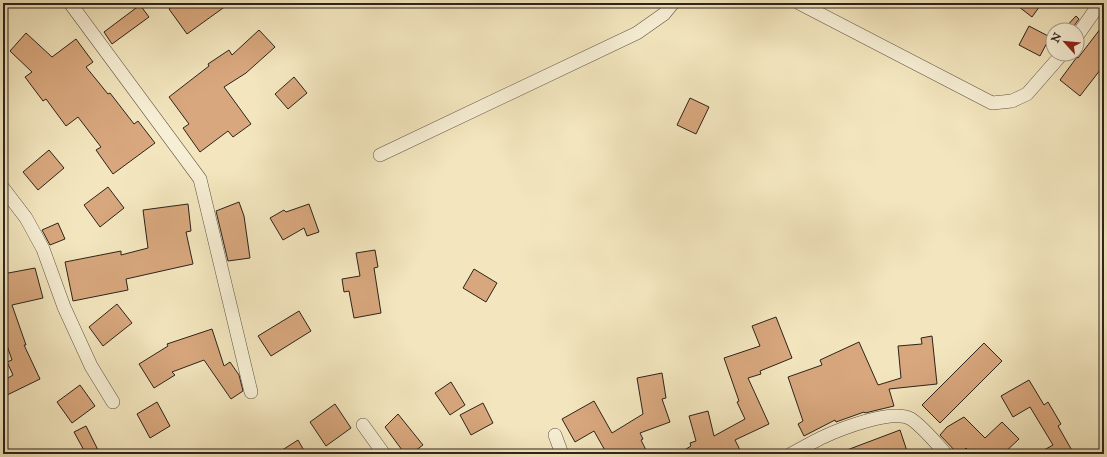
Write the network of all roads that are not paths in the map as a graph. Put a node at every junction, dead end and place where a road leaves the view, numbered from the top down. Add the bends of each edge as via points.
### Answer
1 (70, 3) edge
2 (673, 3) edge
3 (799, 3) edge
4 (1100, 3) edge
5 (1085, 25) edge
6 (1055, 62) edge
7 (380, 154) dead end
8 (3, 188) edge
9 (252, 392) dead end
10 (113, 402) dead end
11 (363, 425) dead end
12 (554, 435) dead end
13 (384, 454) edge
14 (562, 454) edge
15 (791, 454) edge
16 (946, 454) edge

1 - 9 street via 200,180
2 - 7 street via 664,14 637,33
3 - 6 street via 992,103 1012,101 1027,94
4 - 5 street
8 - 10 street via 26,218 42,249 90,366
11 - 13 street
12 - 14 street
15 - 16 street via 865,421 899,415 911,419

